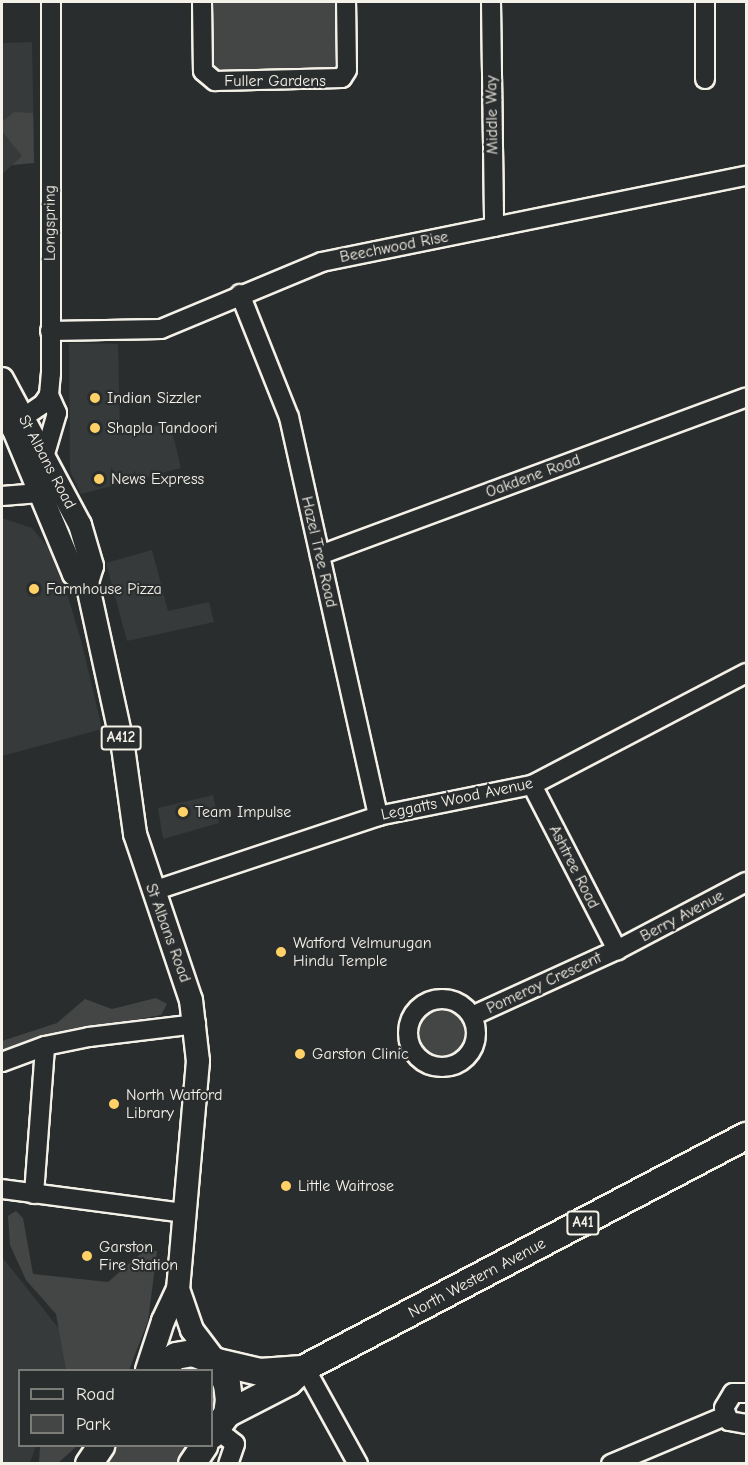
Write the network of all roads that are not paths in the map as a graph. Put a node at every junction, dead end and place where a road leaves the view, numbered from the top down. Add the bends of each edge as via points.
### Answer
1 (51, 2) edge
2 (202, 2) edge
3 (346, 2) edge
4 (491, 2) edge
5 (705, 2) edge
6 (705, 79) dead end
7 (747, 176) edge
8 (494, 227) junction
9 (240, 294) junction
10 (51, 331) junction
11 (2, 379) edge
12 (49, 395) junction
13 (747, 397) edge
14 (12, 417) edge
15 (45, 454) junction
16 (52, 492) junction
17 (2, 496) edge
18 (320, 555) junction
19 (747, 673) edge
20 (532, 785) junction
21 (378, 816) junction
22 (747, 882) edge
23 (153, 891) junction
24 (616, 950) junction
25 (472, 1016) dead end
26 (196, 1024) junction
27 (45, 1046) junction
28 (2, 1062) edge
29 (747, 1136) edge
30 (2, 1189) edge
31 (34, 1194) junction
32 (185, 1213) junction
33 (178, 1289) junction
34 (214, 1360) junction
35 (148, 1369) edge
36 (161, 1369) edge
37 (304, 1369) junction
38 (747, 1393) edge
39 (725, 1416) junction
40 (747, 1424) edge
41 (215, 1431) edge
42 (100, 1447) edge
43 (204, 1447) edge
44 (89, 1464) edge
45 (192, 1464) edge
46 (228, 1464) edge
47 (358, 1464) edge
48 (611, 1464) edge

1 - 10 street, Longspring
2 - 3 street, Fuller Gardens via 203,71 215,81 342,78 347,70
4 - 8 street, Middle Way
5 - 6 street
7 - 8 street, Beechwood Rise
8 - 9 street, Beechwood Rise via 322,262
9 - 10 street, Beechwood Rise via 161,329
9 - 18 street, Hazel Tree Road via 289,417
10 - 12 street, Longspring
11 - 14 main road, St Albans Road / A412
12 - 14 street via 43,405
12 - 15 street, Longspring via 57,413
13 - 18 street, Oakdene Road
14 - 15 main road, St Albans Road / A412
14 - 16 main road, St Albans Road / A412
15 - 16 main road, St Albans Road / A412
16 - 17 street
16 - 23 main road, St Albans Road / A412 via 80,525 92,566 87,582 123,747 135,834
18 - 21 street, Hazel Tree Road
19 - 20 street, Leggatts Wood Avenue
20 - 21 street, Leggatts Wood Avenue
20 - 24 street, Ashtree Road
21 - 23 street, Leggatts Wood Avenue
22 - 24 street, Berry Avenue
23 - 26 main road, St Albans Road / A412
24 - 25 street, Pomeroy Crescent
26 - 27 street
26 - 32 main road, St Albans Road / A412 via 198,1061
27 - 28 street
27 - 31 street
29 - 37 highway, North Western Avenue / A41
30 - 31 street
31 - 32 street
32 - 33 main road, St Albans Road / A412
33 - 34 main road, St Albans Road / A412 via 192,1330
33 - 35 main road, St Albans Road / A412
34 - 36 highway, A41 via 185,1354
34 - 37 highway, North Western Avenue / A41 via 260,1372
34 - 41 highway via 227,1384
37 - 41 highway, North Western Avenue / A41
37 - 47 street
38 - 39 street via 728,1397
39 - 40 street via 734,1424
39 - 48 street
41 - 46 street via 234,1444
42 - 44 highway
43 - 45 highway, A41

